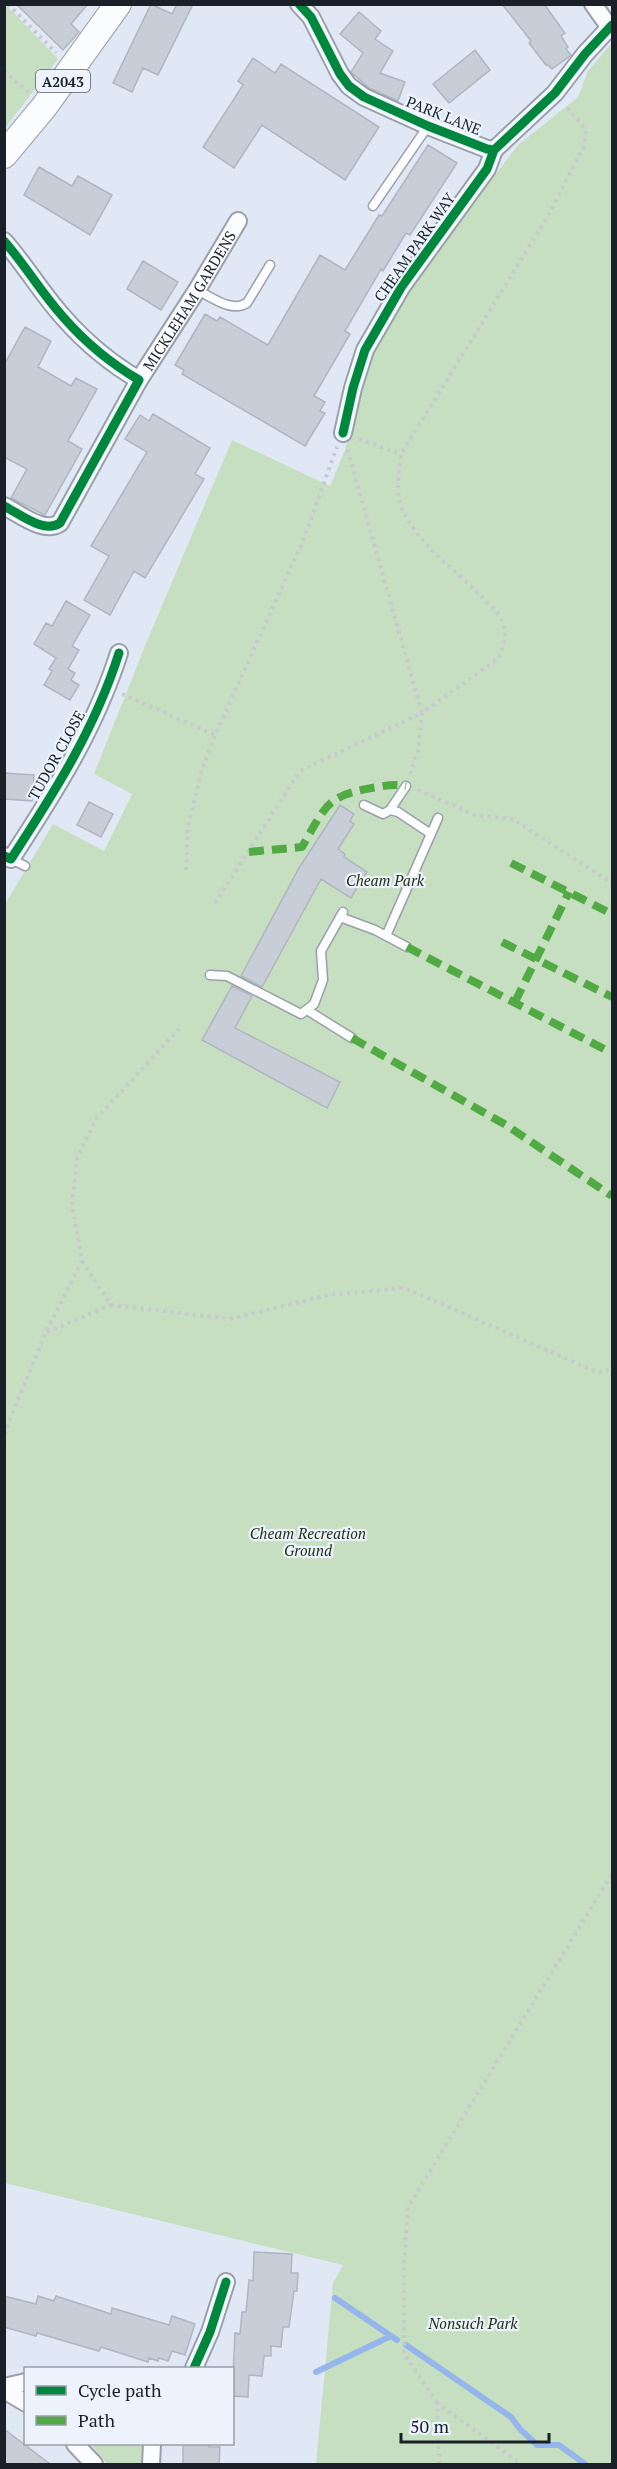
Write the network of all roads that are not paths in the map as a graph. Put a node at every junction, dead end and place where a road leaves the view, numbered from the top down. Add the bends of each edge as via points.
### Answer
1 (118, 4) edge
2 (299, 4) edge
3 (593, 4) edge
4 (611, 26) edge
5 (428, 126) junction
6 (494, 150) junction
7 (4, 155) edge
8 (373, 206) dead end
9 (238, 221) dead end
10 (4, 241) edge
11 (270, 265) dead end
12 (197, 290) junction
13 (139, 380) junction
14 (343, 433) road end
15 (4, 506) edge
16 (119, 653) dead end
17 (406, 786) road end
18 (364, 805) dead end
19 (390, 810) junction
20 (438, 818) dead end
21 (431, 834) junction
22 (14, 860) edge
23 (386, 936) junction
24 (407, 947) dead end
25 (210, 975) dead end
26 (307, 1010) junction
27 (352, 1038) dead end
28 (226, 2282) dead end
29 (194, 2367) edge
30 (24, 2383) edge
31 (4, 2389) edge
32 (24, 2402) edge
33 (76, 2445) edge
34 (152, 2445) edge
35 (94, 2464) edge
36 (151, 2464) edge

1 - 7 main road, A2043 via 44,107
2 - 5 street, PARK LANE via 311,17 349,86 364,97
3 - 4 street
4 - 6 street, PARK LANE via 555,93
5 - 6 street, PARK LANE
5 - 8 lane
6 - 14 street, CHEAM PARK WAY via 487,169 402,286 365,350
9 - 12 street, MICKLEHAM GARDENS
10 - 13 street, MICKLEHAM GARDENS via 87,344
11 - 12 lane via 241,307 232,308
12 - 13 street, MICKLEHAM GARDENS
13 - 15 street, MICKLEHAM GARDENS via 60,523 41,525
16 - 22 street, TUDOR CLOSE via 77,754
17 - 19 lane
18 - 19 lane via 383,814
19 - 21 lane
20 - 21 lane
21 - 23 lane
23 - 24 lane
23 - 26 lane via 341,915 321,951 323,980 314,1004
25 - 26 lane via 227,976 302,1014
26 - 27 lane
28 - 29 street
30 - 31 street
31 - 32 street
33 - 35 street
34 - 36 street

